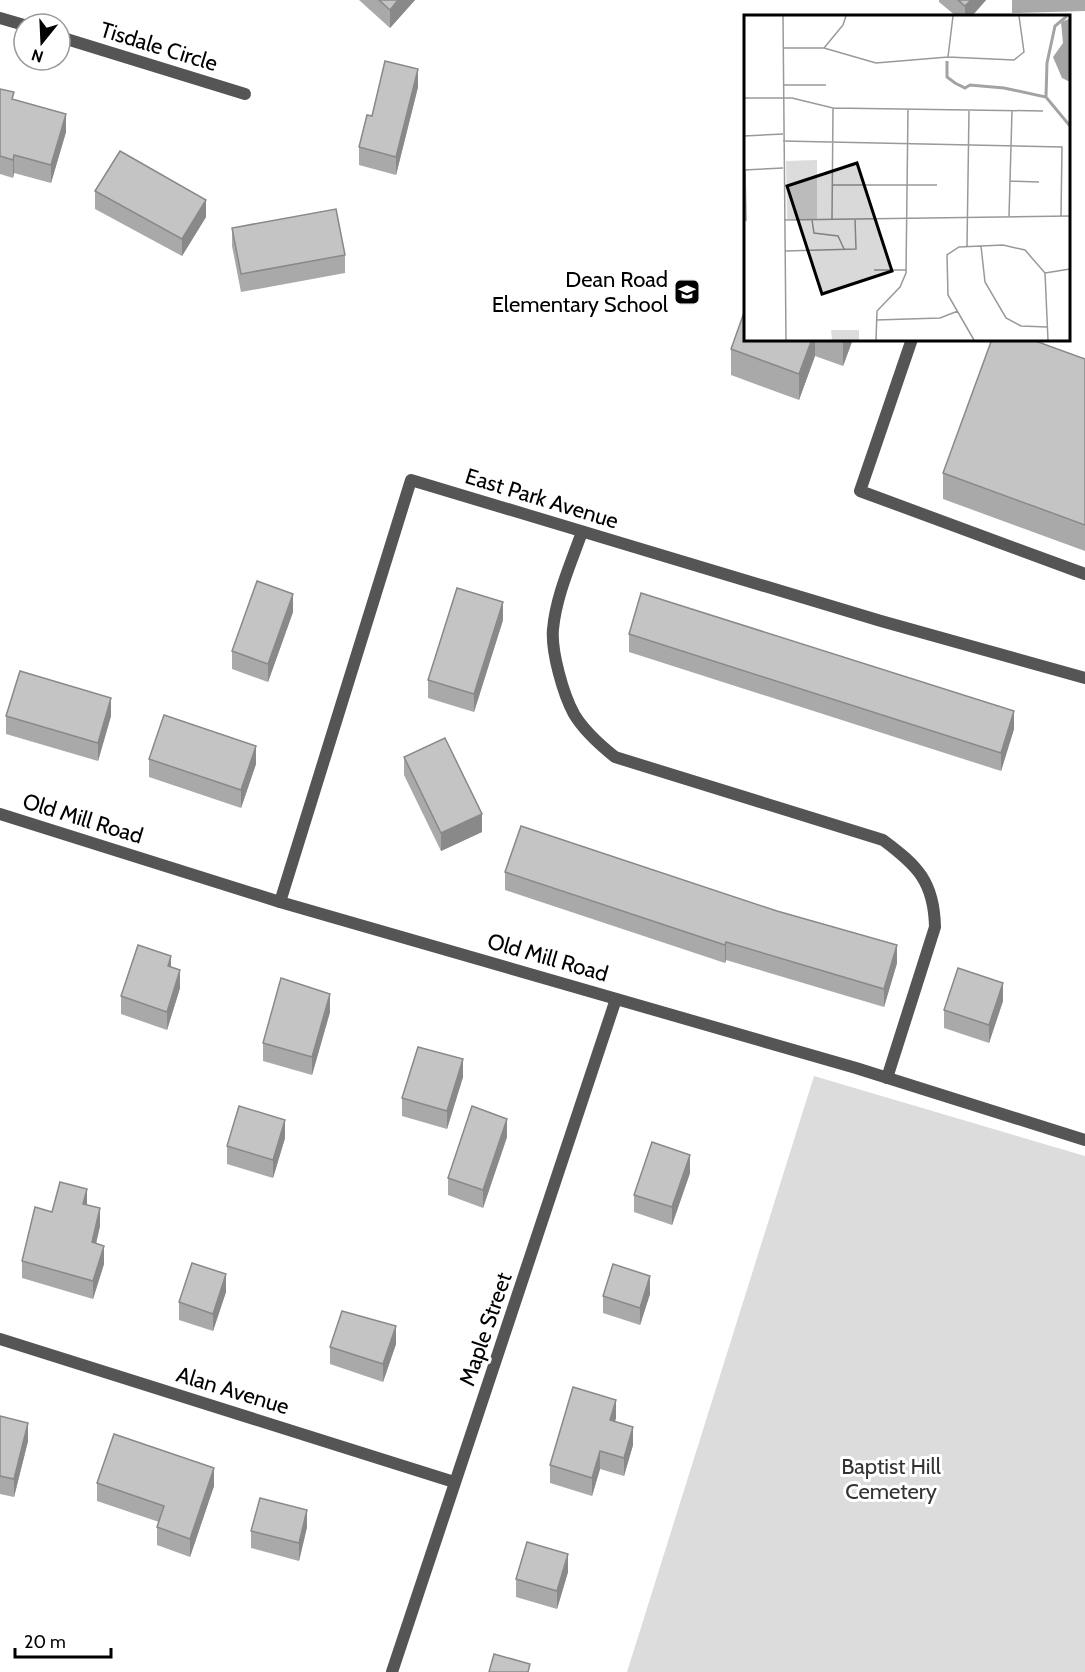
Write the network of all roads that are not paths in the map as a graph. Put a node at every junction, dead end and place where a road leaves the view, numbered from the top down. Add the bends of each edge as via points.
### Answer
1 (72, 41) edge
2 (245, 94) dead end
3 (912, 340) edge
4 (582, 531) junction
5 (1085, 574) edge
6 (1085, 678) edge
7 (0, 814) edge
8 (280, 902) junction
9 (616, 999) junction
10 (887, 1078) junction
11 (1085, 1140) edge
12 (0, 1339) edge
13 (454, 1482) junction
14 (392, 1672) edge

1 - 2 street, Tisdale Circle
3 - 5 street via 860,491
4 - 6 street, East Park Avenue
4 - 8 street, East Park Avenue via 411,480
4 - 10 street via 553,631 557,664 574,713 594,739 615,757 883,840 903,854 930,887 935,927
7 - 8 street, Old Mill Road
8 - 9 street, Old Mill Road
9 - 10 street, Old Mill Road
9 - 13 street, Maple Street
10 - 11 street, Old Mill Road
12 - 13 street, Alan Avenue
13 - 14 street, Maple Street

